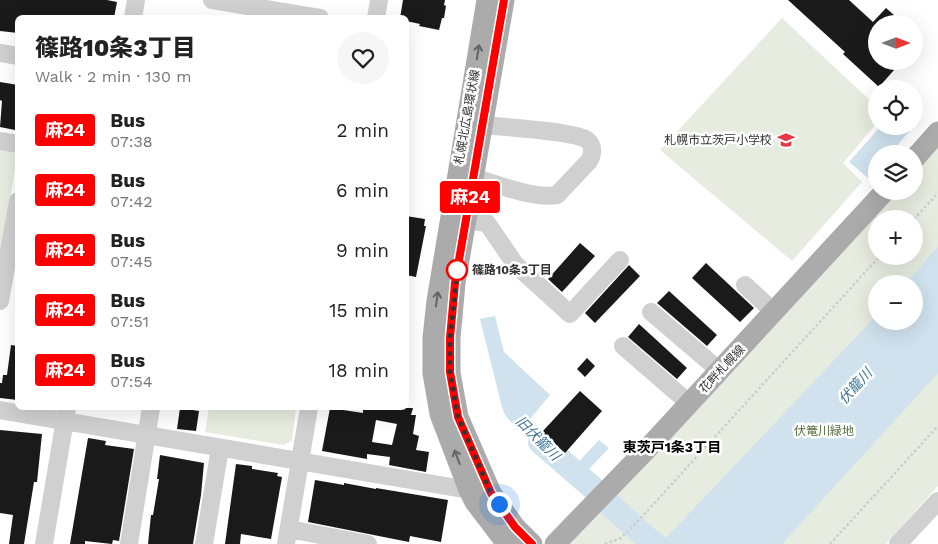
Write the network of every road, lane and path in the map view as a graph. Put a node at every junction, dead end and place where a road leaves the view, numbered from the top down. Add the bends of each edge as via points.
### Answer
1 (136, 0) edge
2 (378, 0) edge
3 (487, 0) edge
4 (504, 0) edge
5 (219, 1) edge
6 (298, 7) edge
7 (134, 15) edge
8 (314, 15) edge
9 (376, 15) edge
10 (0, 53) edge
11 (15, 56) edge
12 (482, 125) junction
13 (938, 132) edge
14 (0, 141) edge
15 (15, 144) edge
16 (923, 149) edge
17 (473, 176) junction
18 (938, 193) edge
19 (877, 200) edge
20 (922, 210) edge
21 (15, 218) edge
22 (466, 220) junction
23 (620, 260) dead end
24 (872, 265) edge
25 (745, 285) dead end
26 (0, 301) edge
27 (651, 312) dead end
28 (774, 312) junction
29 (623, 346) dead end
30 (720, 371) junction
31 (690, 404) junction
32 (0, 410) edge
33 (151, 410) edge
34 (309, 410) edge
35 (66, 414) edge
36 (938, 426) edge
37 (146, 435) junction
38 (220, 448) junction
39 (300, 461) junction
40 (469, 490) junction
41 (938, 500) edge
42 (287, 537) edge
43 (44, 544) edge
44 (129, 544) edge
45 (204, 544) edge
46 (364, 544) edge
47 (507, 544) edge
48 (532, 544) edge
49 (555, 544) edge
50 (605, 544) edge
51 (830, 544) edge
52 (898, 544) edge

1 - 7 street
2 - 9 street
40 -> 3 main road, 札幌北広島環状線 via 440,414 433,373 434,338 436,300
4 - 12 main road, 札幌北広島環状線
5 - 6 street
6 - 8 street
10 - 11 street
12 - 17 main road, 札幌北広島環状線
12 - 17 street via 581,137 591,146 592,154 556,195 508,188
13 - 16 main road
14 - 15 street
17 - 22 main road, 札幌北広島環状線
18 - 20 path
19 - 28 main road, 花畔札幌線
21 - 26 street
22 - 23 street via 487,223 515,264 570,314
22 - 48 main road, 札幌北広島環状線 via 450,338 450,372 458,417 491,493 515,527
24 - 50 path via 639,520 621,538
25 - 28 street
27 - 30 street
28 - 30 main road, 花畔札幌線
29 - 31 street
30 - 31 main road, 花畔札幌線
31 - 49 main road, 花畔札幌線
32 - 35 street
33 - 37 street
34 - 39 street
35 - 37 street
35 - 43 street
36 - 51 path
37 - 38 street
37 - 44 street
38 - 39 street
38 - 45 street
39 - 40 street
39 - 42 street
40 - 47 main road, 札幌北広島環状線
41 - 52 street
42 - 46 street

